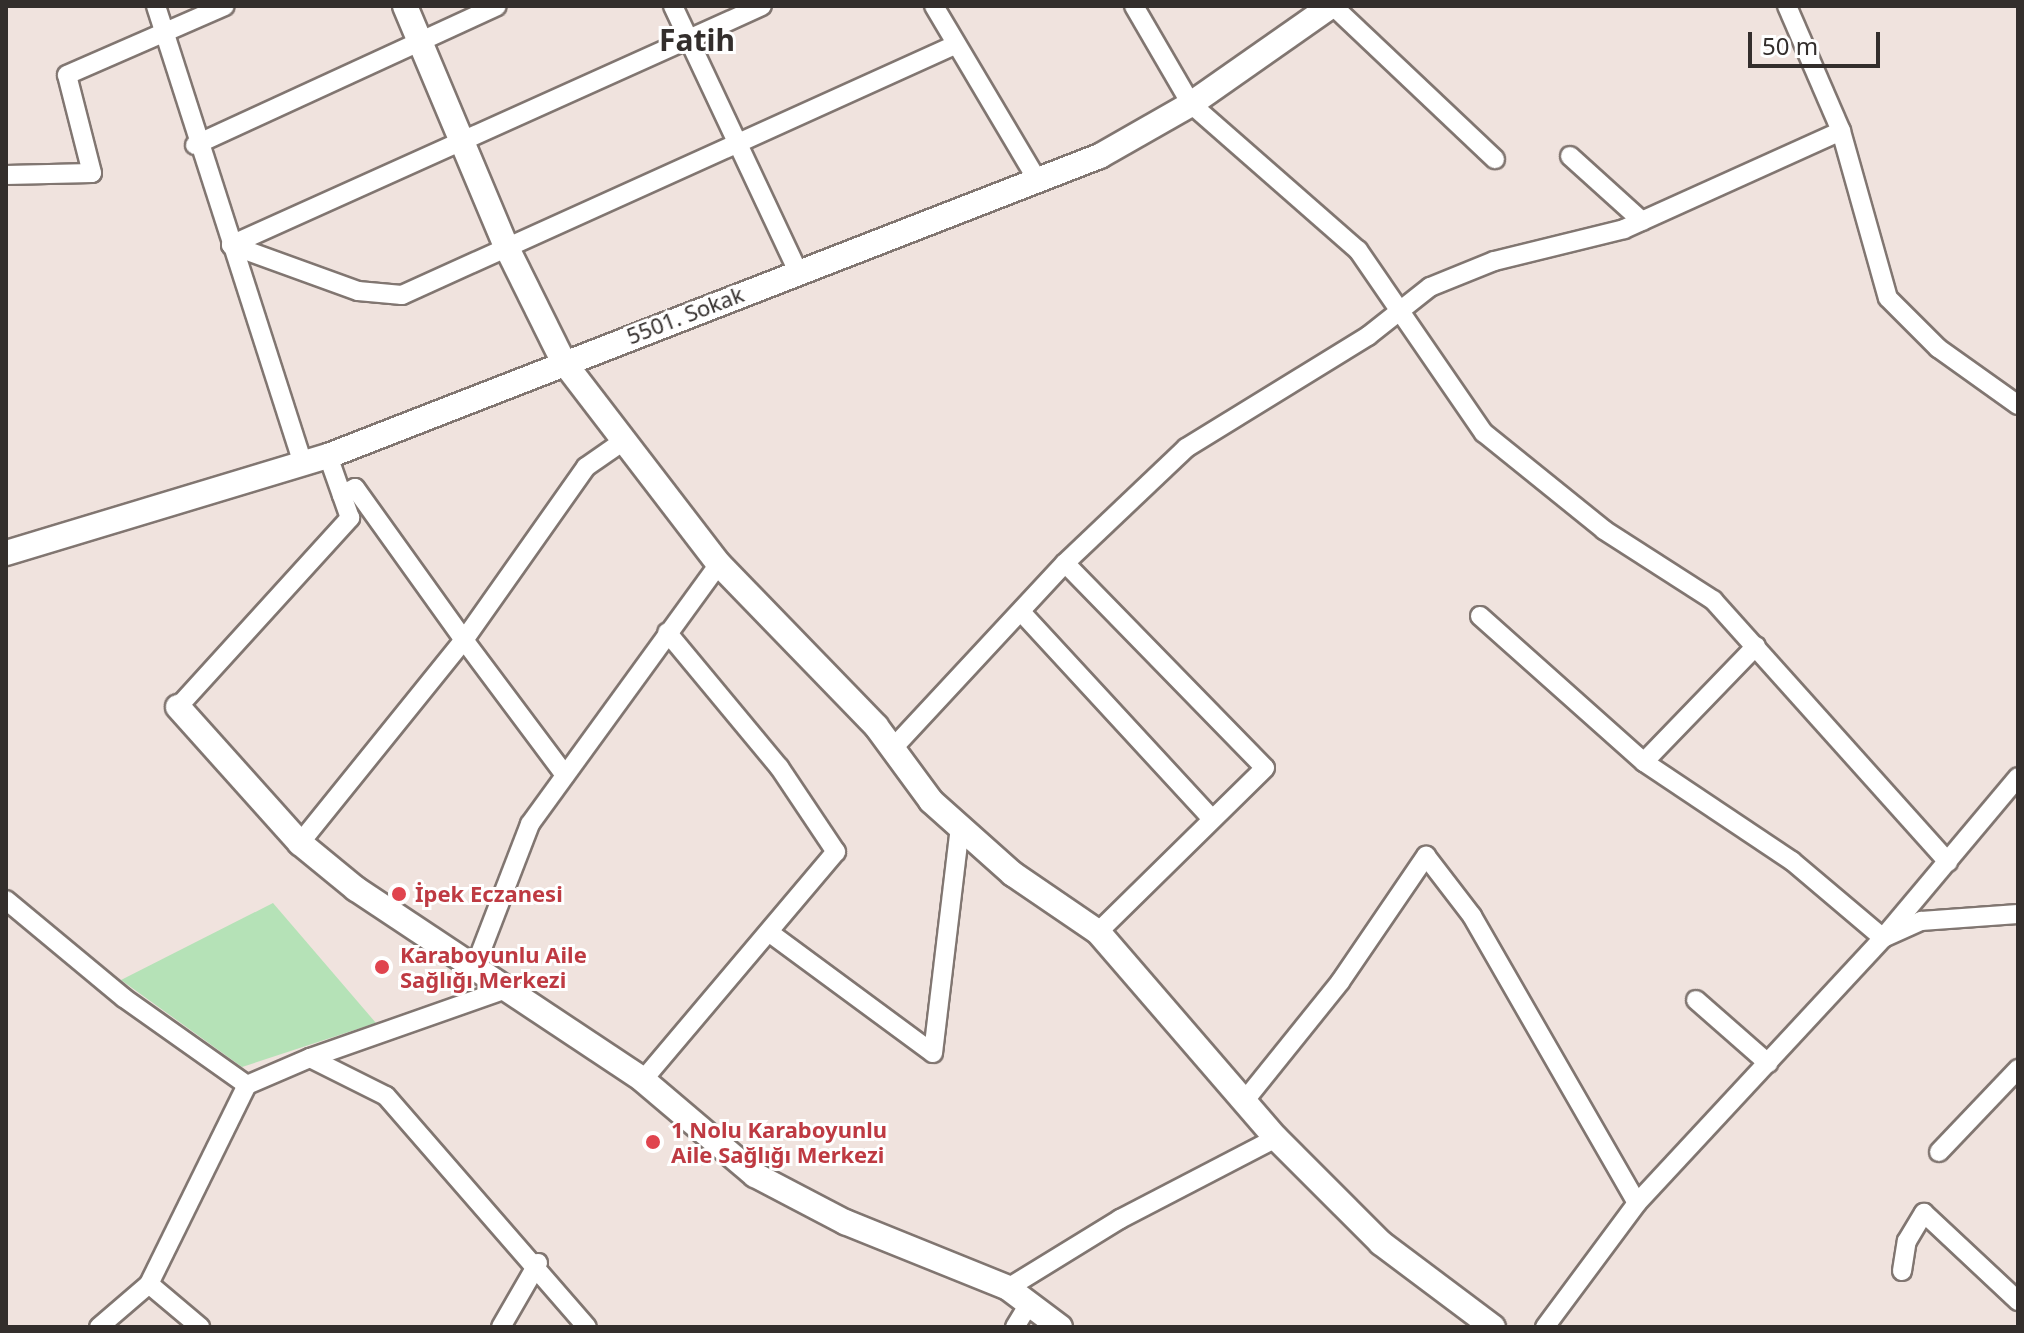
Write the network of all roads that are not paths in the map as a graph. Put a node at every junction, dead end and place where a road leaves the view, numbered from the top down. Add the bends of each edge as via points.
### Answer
1 (156, 6) edge
2 (225, 6) edge
3 (405, 6) edge
4 (497, 6) edge
5 (673, 6) edge
6 (762, 6) edge
7 (934, 6) edge
8 (1134, 6) edge
9 (1332, 6) edge
10 (1787, 6) edge
11 (164, 34) junction
12 (689, 40) junction
13 (419, 41) junction
14 (955, 45) junction
15 (1191, 104) junction
16 (1841, 131) junction
17 (740, 141) junction
18 (195, 145) junction
19 (462, 146) junction
20 (1570, 156) dead end
21 (1495, 159) dead end
22 (6, 175) edge
23 (1038, 181) junction
24 (1642, 221) junction
25 (505, 244) junction
26 (231, 245) junction
27 (798, 272) junction
28 (1401, 309) junction
29 (563, 361) junction
30 (2018, 405) edge
31 (622, 442) junction
32 (328, 456) junction
33 (303, 463) junction
34 (342, 495) junction
35 (6, 553) edge
36 (1065, 563) junction
37 (719, 564) junction
38 (1023, 614) junction
39 (1480, 616) dead end
40 (667, 632) junction
41 (464, 640) junction
42 (1756, 646) junction
43 (178, 707) joint
44 (894, 747) junction
45 (1644, 762) junction
46 (565, 775) junction
47 (2018, 777) edge
48 (1212, 819) junction
49 (960, 828) junction
50 (300, 843) junction
51 (1948, 862) junction
52 (6, 900) edge
53 (2018, 914) edge
54 (1098, 932) junction
55 (770, 933) junction
56 (1883, 938) junction
57 (476, 964) junction
58 (509, 988) junction
59 (1696, 1000) dead end
60 (310, 1058) junction
61 (1768, 1063) junction
62 (2018, 1069) edge
63 (643, 1080) junction
64 (247, 1085) junction
65 (1246, 1099) junction
66 (1276, 1138) junction
67 (1939, 1152) dead end
68 (1637, 1203) junction
69 (538, 1263) junction
70 (1902, 1271) dead end
71 (149, 1284) junction
72 (1008, 1288) junction
73 (2018, 1301) edge
74 (1021, 1317) edge
75 (99, 1327) edge
76 (200, 1327) edge
77 (501, 1327) edge
78 (587, 1327) edge
79 (1060, 1327) edge
80 (1493, 1327) edge
81 (1545, 1327) edge

1 - 11 street
2 - 11 street
3 - 13 street
4 - 13 street
5 - 12 street
6 - 12 street
7 - 14 street
8 - 15 street
9 - 15 street, 5501. Sokak
9 - 21 street
10 - 16 street
11 - 18 street
11 - 22 street via 67,75 92,173
12 - 17 street
12 - 19 street
13 - 18 street
13 - 19 street
14 - 17 street
14 - 23 street
15 - 23 street, 5501. Sokak
15 - 28 street via 1306,197
16 - 24 street
16 - 30 street via 1888,298 1938,348
17 - 25 street
17 - 27 street
18 - 26 street
19 - 25 street
19 - 26 street
20 - 24 street
23 - 27 street, 5501. Sokak
24 - 28 street via 1494,261 1430,287
25 - 26 street via 402,295 358,291
25 - 29 street
26 - 33 street
27 - 29 street, 5501. Sokak
28 - 36 street via 1186,448
28 - 42 street via 1484,433 1604,530 1713,600
29 - 31 street
29 - 32 street, 5501. Sokak
31 - 37 street
31 - 41 street via 586,467
32 - 33 street, 5501. Sokak
32 - 34 street
33 - 35 street, 5501. Sokak
34 - 41 street via 355,488
34 - 43 street via 350,518
36 - 38 street
36 - 48 street via 1265,768
37 - 40 street
37 - 44 street
38 - 44 street
38 - 48 street
39 - 45 street
40 - 46 street
40 - 55 street via 779,767 836,852
41 - 46 street
41 - 50 street
42 - 45 street
42 - 51 street via 1851,761
43 - 50 street
44 - 49 street
45 - 56 street via 1792,861
46 - 57 street via 530,824
47 - 51 street
48 - 54 street
49 - 54 street
49 - 55 street via 933,1053
50 - 57 street via 356,889
51 - 56 street
52 - 64 street via 112,989
53 - 56 street via 1921,921
54 - 65 street
55 - 63 street
56 - 61 street
57 - 58 street
58 - 60 street
58 - 63 street
59 - 61 street
60 - 64 street
60 - 69 street via 386,1096
61 - 68 street
62 - 67 street
63 - 72 street via 755,1175 845,1222
64 - 71 street
65 - 66 street
65 - 68 street via 1340,982 1426,856 1472,916
66 - 72 street via 1120,1219
66 - 80 street via 1381,1243
68 - 81 street
69 - 77 street
69 - 78 street
70 - 73 street via 1907,1241 1924,1213
71 - 75 street
71 - 76 street
72 - 74 street
74 - 79 street

